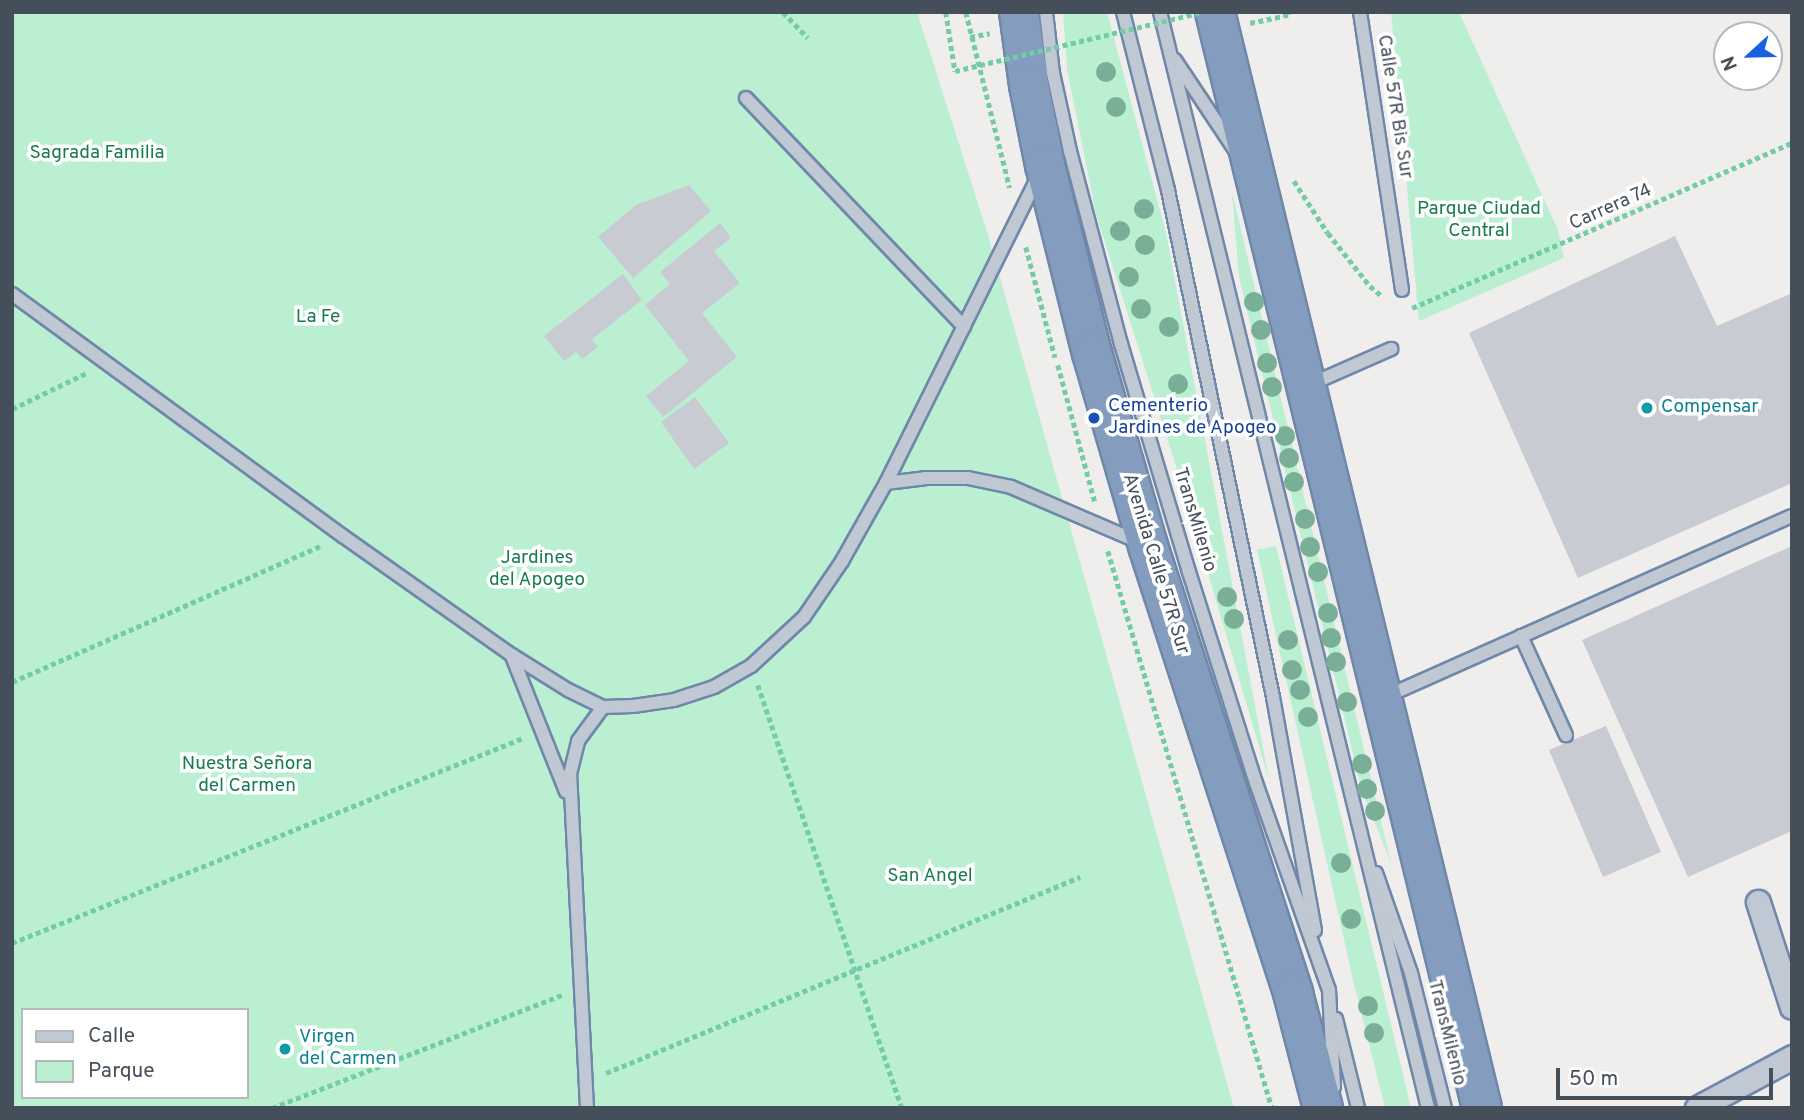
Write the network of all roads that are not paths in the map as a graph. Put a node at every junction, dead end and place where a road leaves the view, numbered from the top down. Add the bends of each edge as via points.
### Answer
1 (1019, 12) edge
2 (1046, 12) edge
3 (1123, 12) edge
4 (1160, 12) edge
5 (1215, 12) edge
6 (1360, 12) edge
7 (1171, 54) junction
8 (746, 98) dead end
9 (1045, 164) junction
10 (1256, 182) junction
11 (1402, 290) dead end
12 (12, 294) edge
13 (964, 327) junction
14 (1391, 349) dead end
15 (1306, 386) junction
16 (886, 483) junction
17 (1792, 516) edge
18 (1148, 546) junction
19 (1521, 636) junction
20 (512, 655) junction
21 (1382, 698) junction
22 (603, 707) junction
23 (1566, 735) dead end
24 (570, 806) junction
25 (1353, 810) junction
26 (1758, 902) dead end
27 (1329, 990) junction
28 (1792, 1007) edge
29 (1792, 1057) edge
30 (587, 1108) edge
31 (1322, 1108) edge
32 (1336, 1108) edge
33 (1358, 1108) edge
34 (1429, 1108) edge
35 (1445, 1108) edge
36 (1482, 1108) edge
37 (1696, 1108) edge

1 - 9 highway, Avenida Calle 57R Sur
2 - 27 lane, TransMilenio via 1070,151 1121,344 1231,704
3 - 27 lane, TransMilenio via 1168,190
4 - 7 lane, TransMilenio
5 - 10 highway
6 - 11 lane, Calle 57R Bis Sur
7 - 10 lane, TransMilenio
7 - 25 lane, TransMilenio
8 - 13 lane
9 - 13 lane
9 - 18 highway, Avenida Calle 57R Sur via 1092,353
10 - 15 highway
12 - 20 lane
13 - 16 lane
14 - 15 lane
15 - 21 highway
16 - 18 lane via 968,478 1011,487
16 - 22 lane via 804,617 751,666 714,687 674,700
17 - 19 lane
18 - 31 highway, Avenida Calle 57R Sur via 1293,993
19 - 21 lane
19 - 23 lane
20 - 22 lane
20 - 24 lane
21 - 36 highway
22 - 24 lane via 578,741 570,774
24 - 30 lane
25 - 34 lane, TransMilenio
25 - 35 lane, TransMilenio via 1410,973
26 - 28 street
27 - 32 lane, TransMilenio
27 - 33 lane, TransMilenio
29 - 37 street

